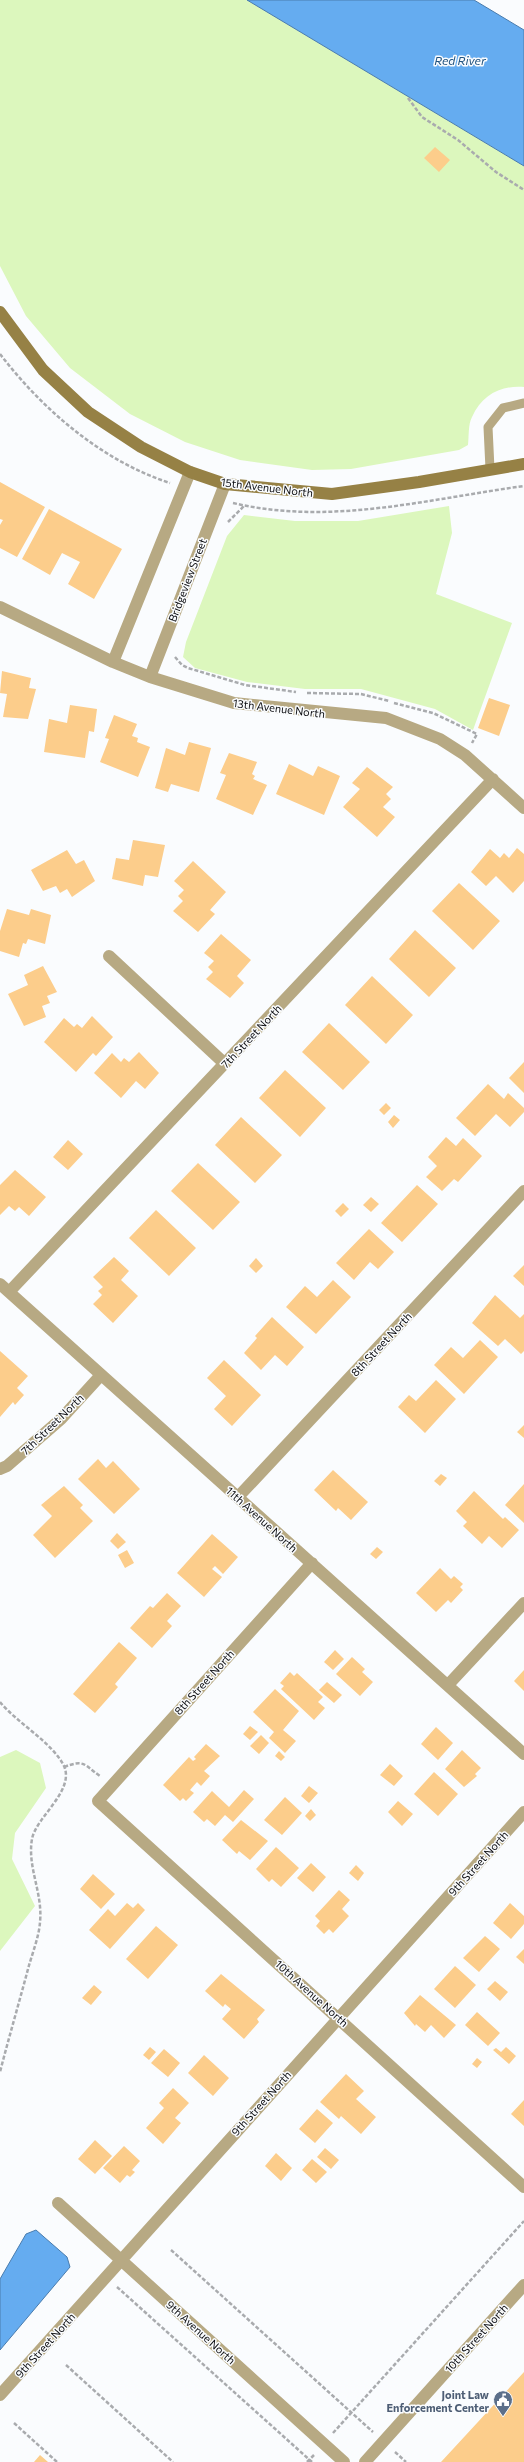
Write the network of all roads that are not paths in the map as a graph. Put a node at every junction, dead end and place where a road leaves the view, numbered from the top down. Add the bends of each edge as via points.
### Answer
1 (0, 312) edge
2 (524, 403) edge
3 (524, 464) edge
4 (490, 469) junction
5 (190, 472) junction
6 (225, 484) junction
7 (0, 607) edge
8 (113, 662) junction
9 (150, 677) junction
10 (493, 779) junction
11 (524, 808) edge
12 (109, 956) dead end
13 (224, 1064) junction
14 (524, 1191) edge
15 (4, 1288) edge
16 (101, 1375) junction
17 (0, 1469) edge
18 (238, 1497) junction
19 (312, 1563) junction
20 (524, 1603) edge
21 (448, 1685) junction
22 (524, 1754) edge
23 (98, 1801) joint
24 (524, 1812) edge
25 (338, 2017) junction
26 (524, 2187) edge
27 (58, 2203) dead end
28 (122, 2260) junction
29 (524, 2285) edge
30 (0, 2395) edge
31 (344, 2462) edge
32 (365, 2462) edge

1 - 5 main road, 15th Avenue North via 43,370 88,412 141,447
2 - 4 lane via 502,408 488,427
3 - 4 main road, 15th Avenue North
4 - 6 main road, 15th Avenue North via 332,494
5 - 6 main road, 15th Avenue North
5 - 8 street
6 - 9 street, Bridgeview Street
7 - 8 street, 13th Avenue North
8 - 9 street, 13th Avenue North
9 - 10 street, 13th Avenue North via 234,703 386,718 440,739 466,754
10 - 11 street, 13th Avenue North
10 - 13 street, 7th Street North
12 - 13 street
13 - 15 street, 7th Street North
14 - 18 street, 8th Street North
15 - 16 street, 11th Avenue North
16 - 17 street, 7th Street North via 61,1419 7,1466
16 - 18 street, 11th Avenue North
18 - 19 street, 11th Avenue North
19 - 21 street, 11th Avenue North
19 - 23 street, 8th Street North
20 - 21 street
21 - 22 street, 11th Avenue North
23 - 25 street, 10th Avenue North
24 - 25 street, 9th Street North
25 - 26 street, 10th Avenue North
25 - 28 street, 9th Street North
27 - 28 street, 9th Avenue North
28 - 30 street, 9th Street North
28 - 31 street, 9th Avenue North
29 - 32 street, 10th Street North

